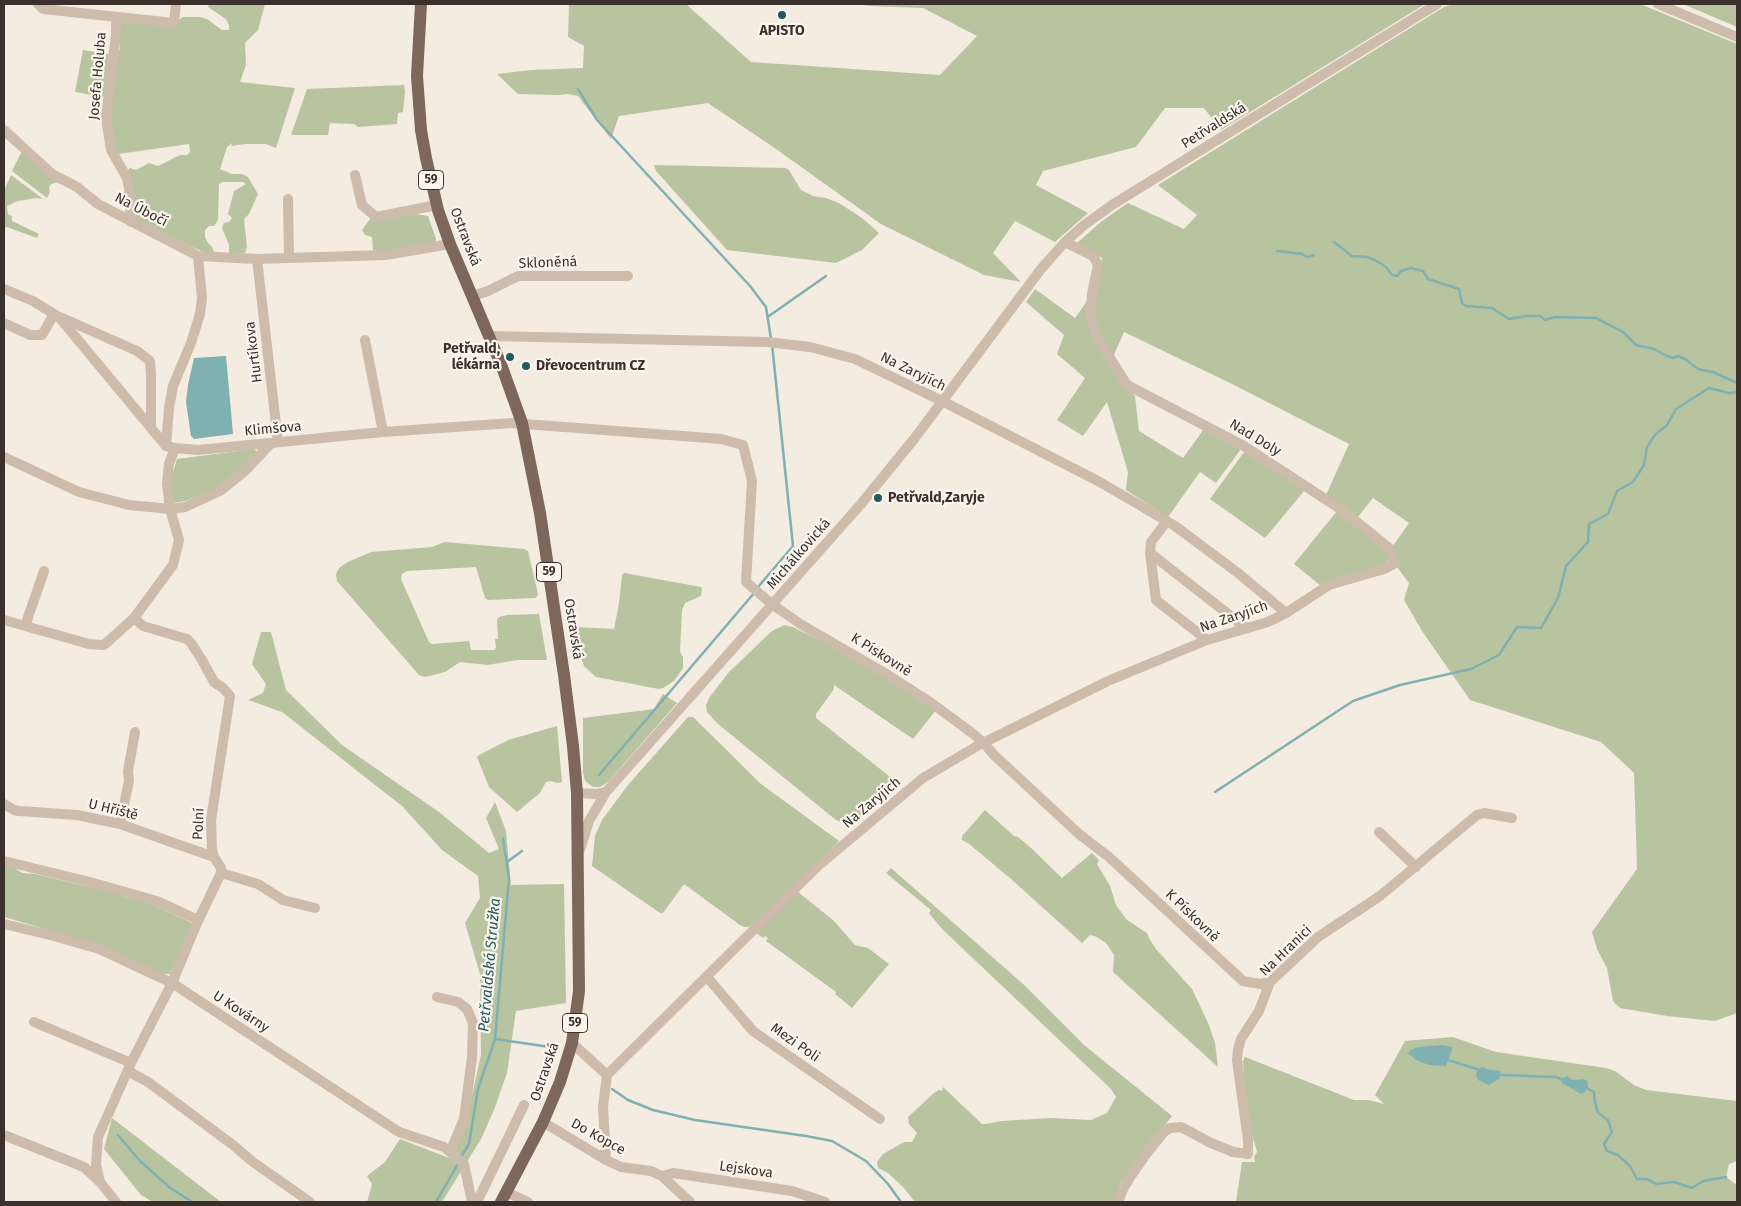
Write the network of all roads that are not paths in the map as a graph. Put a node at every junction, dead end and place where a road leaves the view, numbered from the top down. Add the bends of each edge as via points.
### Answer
1 (38, 4) edge
2 (176, 4) edge
3 (421, 4) edge
4 (1437, 4) edge
5 (1658, 4) edge
6 (116, 17) junction
7 (1737, 37) edge
8 (4, 130) edge
9 (355, 174) dead end
10 (288, 199) dead end
11 (437, 205) junction
12 (131, 222) junction
13 (1065, 242) junction
14 (450, 244) junction
15 (198, 256) junction
16 (288, 257) junction
17 (257, 259) junction
18 (628, 276) dead end
19 (4, 289) edge
20 (1023, 293) joint
21 (473, 296) junction
22 (56, 316) junction
23 (4, 322) edge
24 (489, 336) junction
25 (364, 340) dead end
26 (942, 401) junction
27 (522, 423) junction
28 (151, 426) junction
29 (383, 432) junction
30 (275, 442) junction
31 (171, 447) junction
32 (4, 457) edge
33 (170, 509) junction
34 (1167, 522) junction
35 (1150, 554) junction
36 (44, 571) dead end
37 (773, 605) junction
38 (1286, 613) junction
39 (134, 618) junction
40 (4, 620) edge
41 (25, 626) junction
42 (1246, 628) junction
43 (1207, 640) junction
44 (135, 732) dead end
45 (984, 743) junction
46 (606, 792) junction
47 (577, 798) junction
48 (4, 804) edge
49 (598, 806) junction
50 (1512, 818) dead end
51 (120, 824) junction
52 (1379, 832) dead end
53 (578, 856) junction
54 (214, 857) junction
55 (4, 861) edge
56 (1416, 867) junction
57 (221, 874) junction
58 (315, 908) dead end
59 (198, 920) junction
60 (4, 924) edge
61 (707, 977) junction
62 (1270, 982) junction
63 (172, 983) junction
64 (1249, 983) junction
65 (437, 997) dead end
66 (1261, 1002) junction
67 (34, 1022) dead end
68 (572, 1043) junction
69 (129, 1067) junction
70 (607, 1075) junction
71 (524, 1105) dead end
72 (880, 1119) dead end
73 (543, 1122) junction
74 (4, 1135) edge
75 (450, 1152) junction
76 (606, 1160) junction
77 (96, 1165) junction
78 (84, 1167) junction
79 (662, 1176) junction
80 (100, 1182) junction
81 (504, 1197) edge
82 (116, 1202) edge
83 (310, 1202) edge
84 (472, 1202) edge
85 (477, 1202) edge
86 (528, 1202) edge
87 (690, 1202) edge
88 (825, 1202) edge
89 (1118, 1202) edge

1 - 6 street via 43,9
2 - 6 street via 174,23
3 - 11 main road, Ostravská / 59 via 418,102
4 - 13 street, Petřvaldská via 1112,205
5 - 7 street
6 - 12 street, Josefa Holuba via 106,117 111,150 127,178
8 - 12 street, Na Úbočí via 52,174 77,186 98,204
9 - 11 street via 362,205 376,217
10 - 16 street
11 - 14 main road, Ostravská / 59
12 - 15 street, Na Úbočí
13 - 20 street, Petřvaldská
13 - 38 street, Nad Doly via 1093,256 1098,265 1090,318 1098,339 1127,385 1244,446 1342,510 1389,548 1395,563 1329,585
14 - 16 street, Na Úbočí via 385,256
14 - 21 main road, Ostravská / 59
15 - 17 street, Na Úbočí
15 - 31 street via 202,298 200,314 173,386 169,408
16 - 17 street, Na Úbočí
17 - 30 street, Hurtíkova
18 - 21 street, Skloněná via 518,276
19 - 22 street via 33,301
20 - 26 street, Michálkovická
21 - 24 main road, Ostravská / 59
22 - 23 street via 42,335 30,335
22 - 28 street
22 - 28 street via 138,351 150,361
24 - 26 street, Na Zaryjích via 768,342 810,347 854,359
24 - 27 main road, Ostravská / 59
25 - 29 street
26 - 34 street, Na Zaryjích via 1098,481
26 - 37 street, Michálkovická via 881,480
27 - 29 street, Klimšova
27 - 37 street, K Pískovně via 721,439 743,445 752,481 746,582
27 - 47 main road, Ostravská / 59 via 540,513 564,675
28 - 31 street
29 - 30 street, Klimšova
30 - 31 street, Klimšova via 198,450
30 - 33 street via 220,491 185,507
31 - 33 street via 167,484
32 - 33 street via 80,492 129,505
33 - 39 street via 179,540 173,565
34 - 35 street via 1151,542
34 - 38 street, Na Zaryjích via 1238,573
35 - 42 street
35 - 43 street via 1156,600
36 - 41 street
37 - 45 street, K Pískovně via 930,702
37 - 46 street, Michálkovická
38 - 42 street, Na Zaryjích
39 - 41 street via 104,645 89,644
39 - 54 street, Polní via 143,626 192,643 214,682 230,696 211,820
40 - 41 street
42 - 43 street, Na Zaryjích
43 - 45 street, Na Zaryjích via 1108,681
44 - 51 street
45 - 61 street, Na Zaryjích via 923,778 818,866
45 - 64 street, K Pískovně via 1078,834 1148,892 1237,977
46 - 47 street
46 - 49 street, Michálkovická
47 - 49 street via 586,806
47 - 53 main road, Ostravská / 59
48 - 51 street, U Hřiště via 19,811 76,815
49 - 53 street, Michálkovická via 589,821
50 - 56 street, Na Hranici via 1484,812 1477,815
51 - 54 street, U Hřiště
52 - 56 street
53 - 68 main road, Ostravská / 59 via 579,991
54 - 57 street, Polní
55 - 59 street via 157,901
56 - 62 street, Na Hranici via 1380,896 1318,937
57 - 58 street via 258,884 282,900
57 - 59 street
59 - 63 street
60 - 63 street, U Kovárny via 99,949
61 - 70 street, Na Zaryjích
61 - 72 street, Mezi Poli via 753,1031
62 - 64 street
62 - 66 street, Na Hranici
63 - 69 street
63 - 75 street, U Kovárny via 400,1132
64 - 66 street
65 - 75 street via 458,1002 467,1009 473,1023 464,1119
66 - 89 street, Na Hranici via 1241,1039 1237,1060 1248,1154 1233,1152 1182,1127 1170,1128 1136,1168
67 - 69 street
68 - 70 street
68 - 73 main road, Ostravská / 59
69 - 77 street via 98,1137
69 - 83 street
70 - 76 street via 604,1107
71 - 85 street
73 - 76 street, Do Kopce
73 - 81 main road, Ostravská / 59
74 - 78 street
75 - 84 street, U Kovárny via 464,1164
76 - 79 street, Do Kopce via 621,1167 651,1171
77 - 78 street
77 - 80 street
78 - 80 street
79 - 87 street, Do Kopce
79 - 88 street, Lejskova via 673,1173 792,1191
80 - 82 street
81 - 86 street

